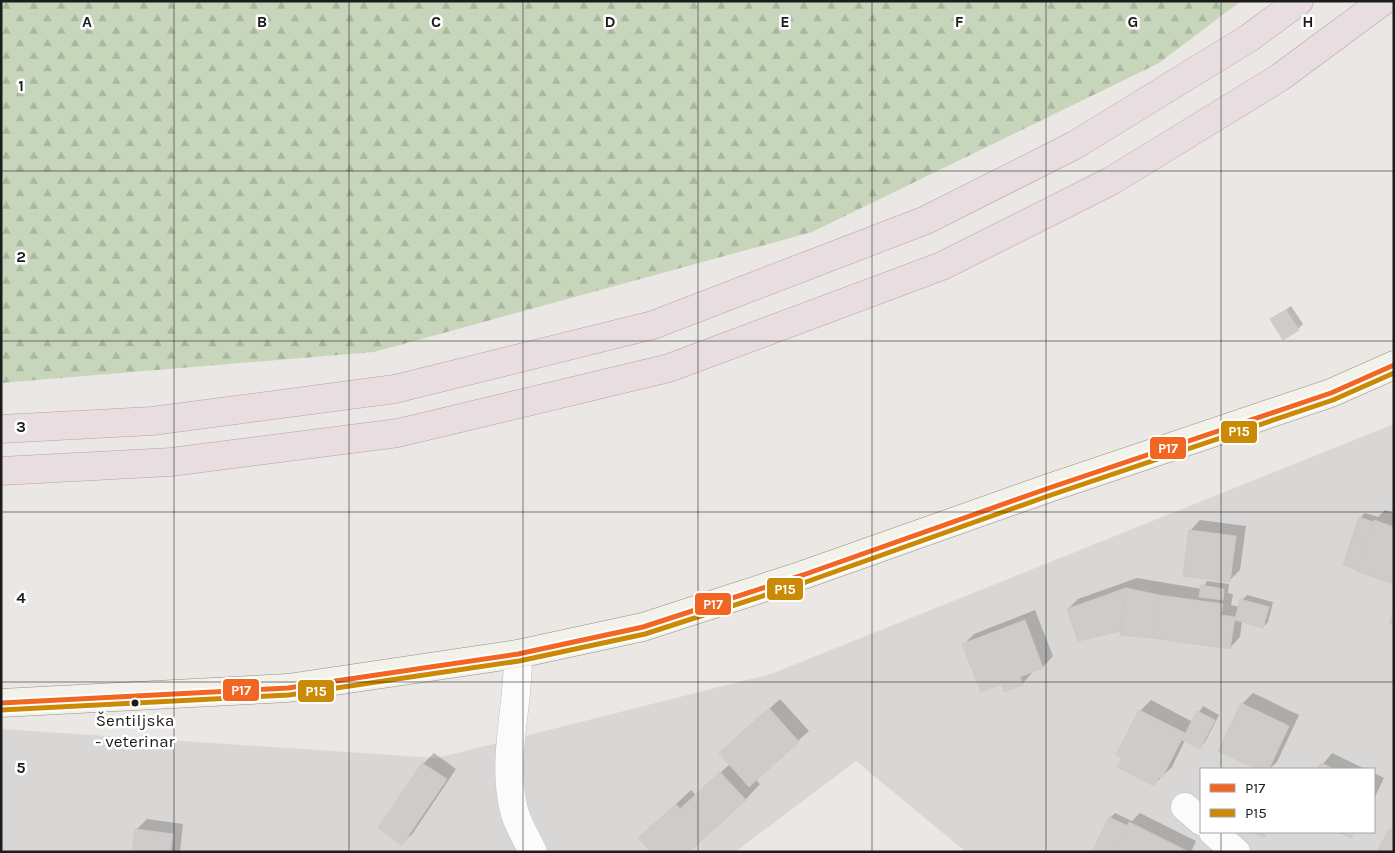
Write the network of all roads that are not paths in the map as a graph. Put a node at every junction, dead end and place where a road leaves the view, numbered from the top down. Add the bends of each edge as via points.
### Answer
1 (1299, 1) edge
2 (1383, 1) edge
3 (1394, 365) edge
4 (1, 429) edge
5 (1, 471) edge
6 (518, 654) junction
7 (1, 703) edge
8 (1214, 833) edge
9 (534, 852) edge
10 (1236, 852) edge

1 - 4 highway via 1249,38 1075,145 926,220 653,325 395,389 152,421
2 - 5 highway via 1279,78 1111,181 942,266 668,368 398,434 171,462
3 - 6 street via 1331,393 1049,488 803,576 643,627
6 - 7 street via 288,688
6 - 9 street via 510,767 514,811
8 - 10 street

